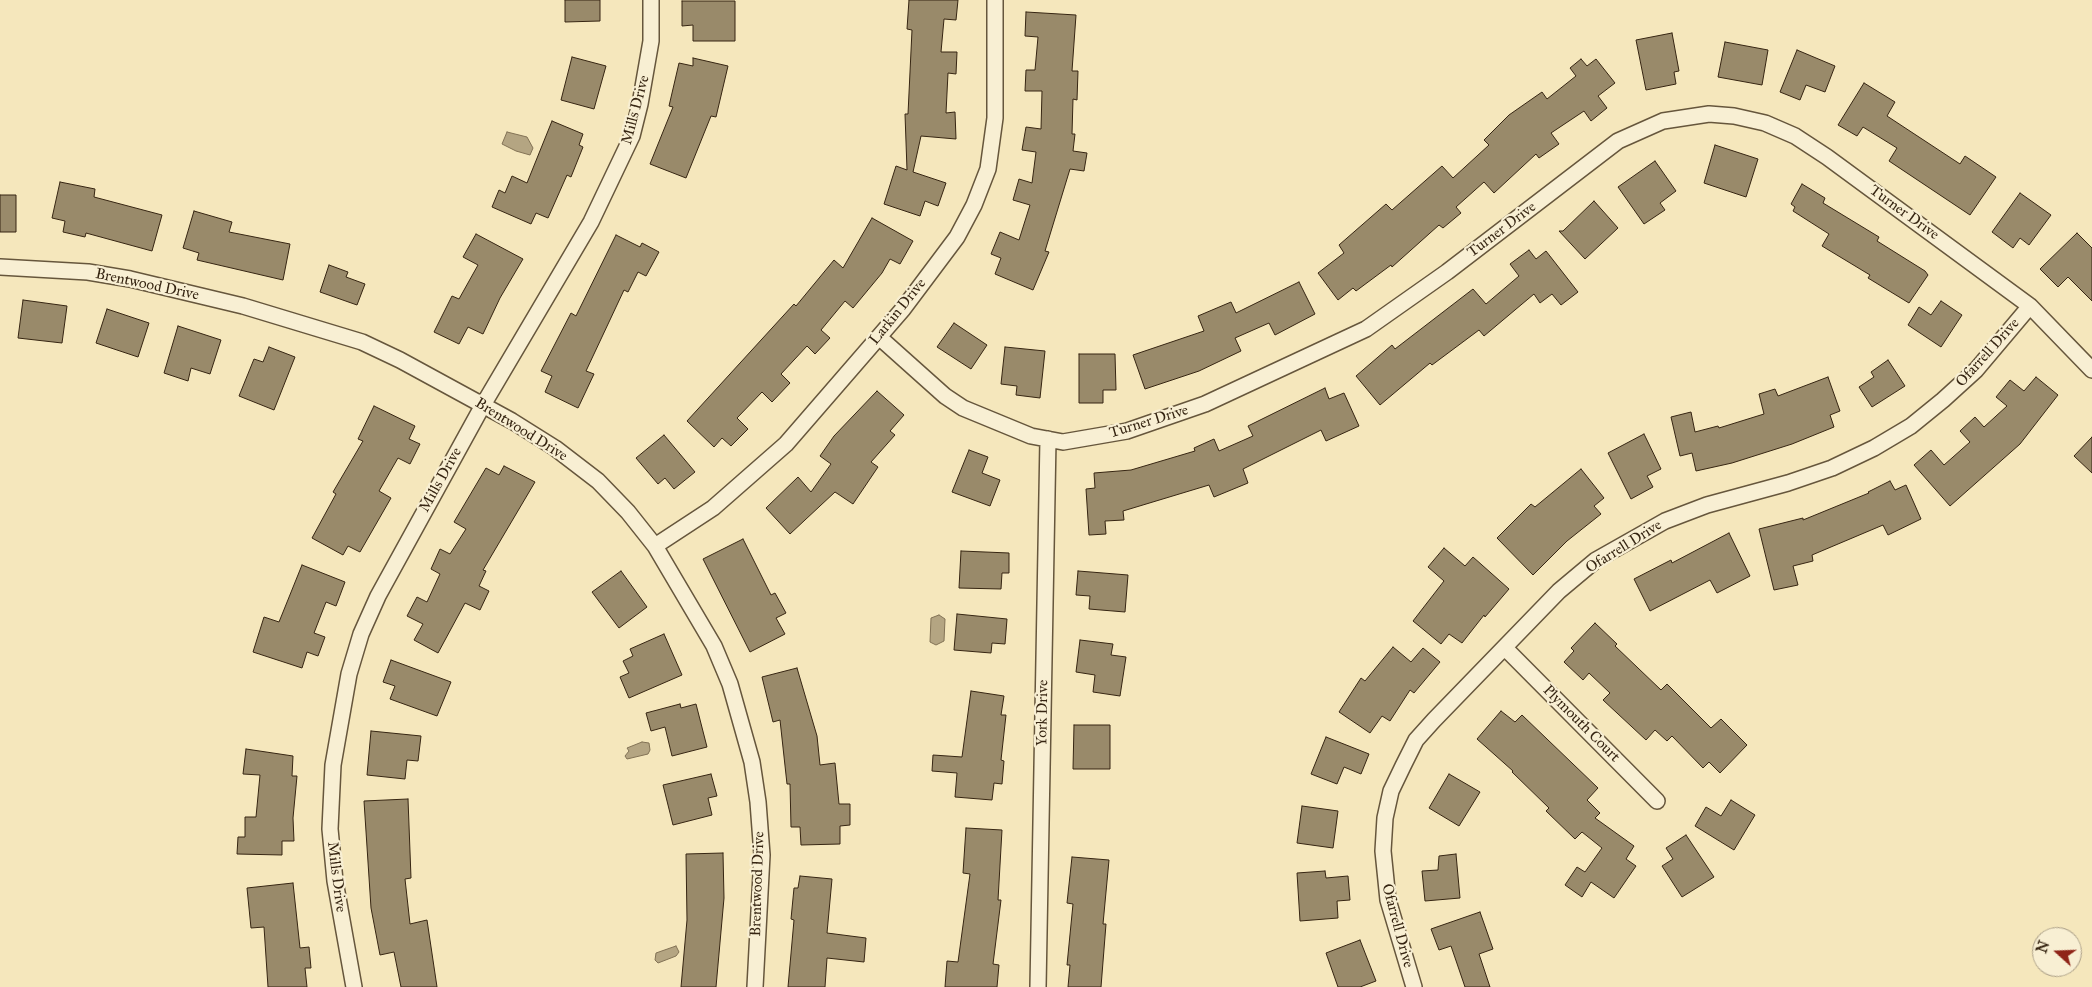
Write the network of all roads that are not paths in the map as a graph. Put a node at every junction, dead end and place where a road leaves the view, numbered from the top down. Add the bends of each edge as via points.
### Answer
1 (651, 0) edge
2 (994, 0) edge
3 (0, 267) edge
4 (2030, 306) junction
5 (879, 337) junction
6 (2092, 370) edge
7 (483, 405) junction
8 (1048, 439) junction
9 (655, 546) junction
10 (1505, 648) junction
11 (1657, 800) dead end
12 (354, 987) edge
13 (755, 987) edge
14 (1038, 987) edge
15 (1414, 987) edge

1 - 7 street, Mills Drive via 652,41 632,136 591,222
2 - 5 street, Larkin Drive via 995,118 988,169 957,237
3 - 7 street, Brentwood Drive via 88,272 243,306 362,342
4 - 6 street, Turner Drive
4 - 8 street, Turner Drive via 1795,136 1765,123 1734,116 1686,116 1663,121 1618,141 1447,272 1366,329 1197,407 1127,431 1090,439 1063,442
4 - 10 street, Ofarrell Drive via 1976,370 1911,426 1832,468 1707,504 1630,540 1596,560 1559,591
5 - 8 street, Turner Drive via 963,408 1031,436
5 - 9 street, Larkin Drive via 786,444 712,508
7 - 9 street, Brentwood Drive via 555,448 598,481
7 - 12 street, Mills Drive via 378,596 348,674 333,766 330,829 335,881
8 - 14 street, York Drive
9 - 13 street, Brentwood Drive via 714,646 730,684 752,762 762,855
10 - 11 street, Plymouth Court
10 - 15 street, Ofarrell Drive via 1416,740 1391,791 1385,818 1384,876 1392,916

